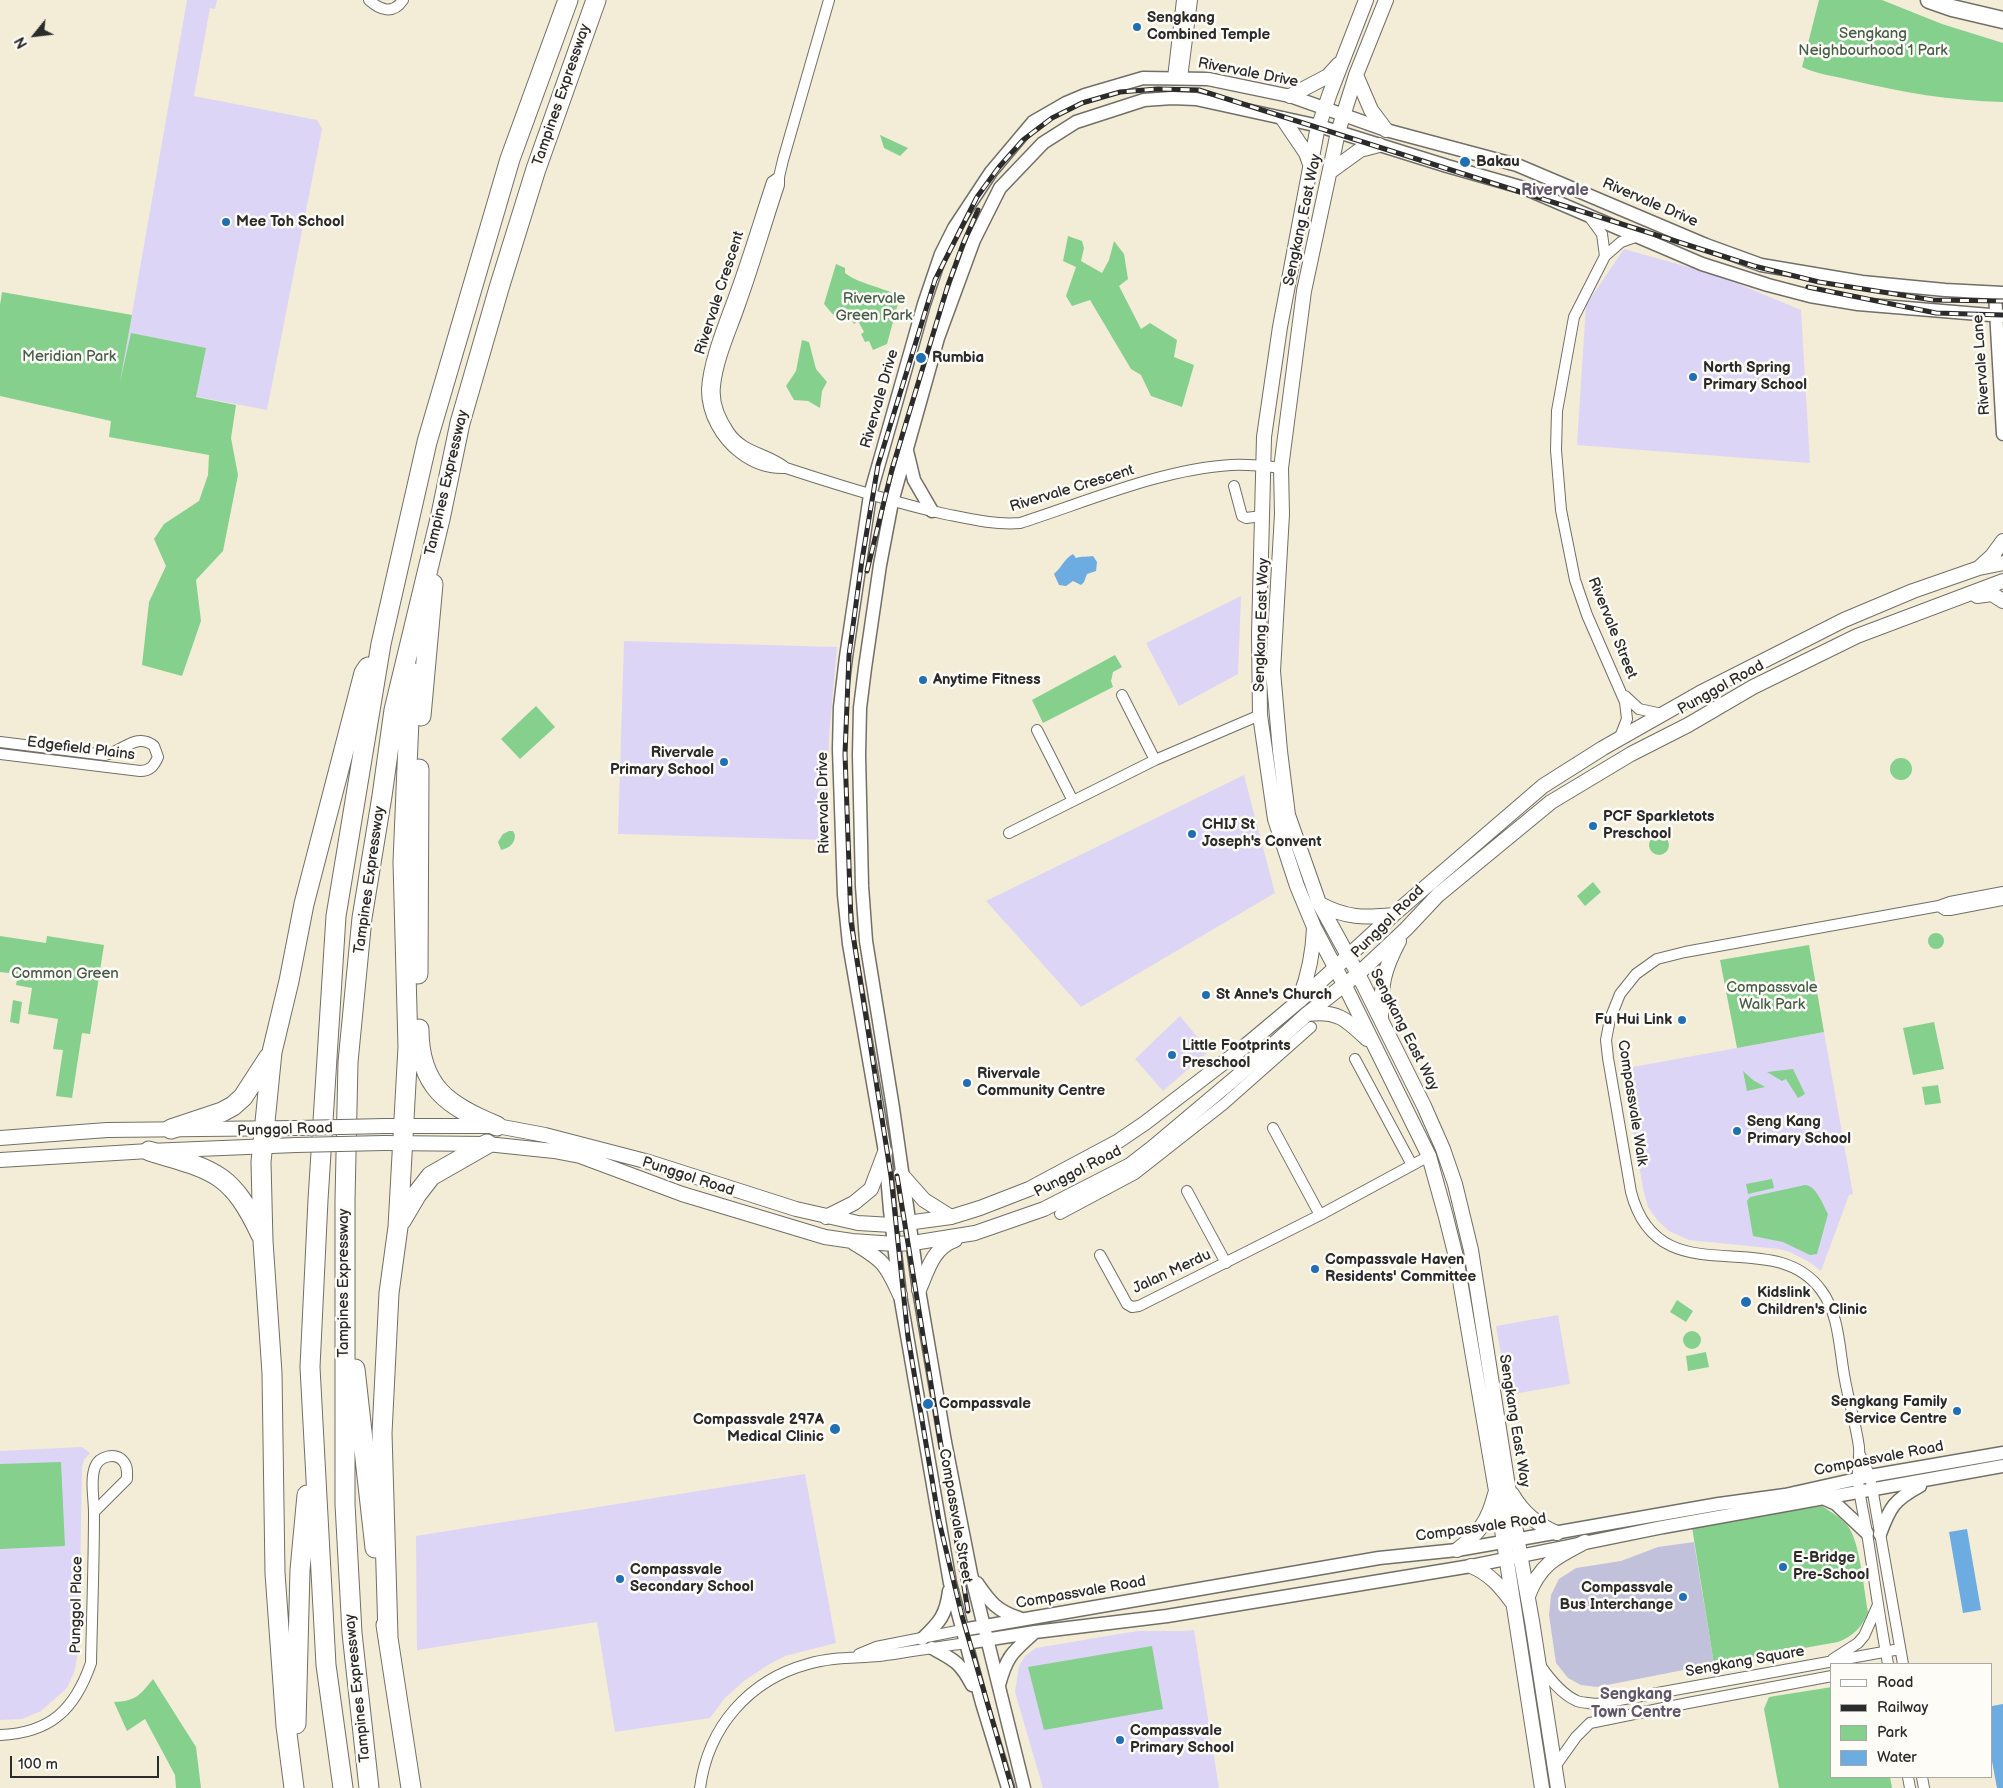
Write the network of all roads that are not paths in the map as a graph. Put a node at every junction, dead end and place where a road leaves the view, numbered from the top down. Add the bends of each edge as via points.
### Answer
1 (369, 0) edge
2 (403, 0) edge
3 (568, 0) edge
4 (596, 0) edge
5 (829, 0) edge
6 (1182, 0) edge
7 (1192, 0) edge
8 (1366, 0) edge
9 (1386, 0) edge
10 (1929, 0) edge
11 (2003, 20) edge
12 (1342, 60) junction
13 (1356, 75) junction
14 (1177, 78) junction
15 (1290, 96) junction
16 (1325, 107) junction
17 (1344, 114) junction
18 (1283, 119) junction
19 (1319, 126) junction
20 (1386, 130) junction
21 (1338, 132) junction
22 (1378, 145) junction
23 (1311, 168) junction
24 (1331, 171) junction
25 (1587, 214) junction
26 (1638, 236) junction
27 (1605, 256) junction
28 (1999, 293) edge
29 (1999, 316) edge
30 (2003, 434) edge
31 (906, 448) junction
32 (1262, 466) junction
33 (1281, 468) junction
34 (1234, 486) dead end
35 (870, 495) junction
36 (892, 502) junction
37 (932, 511) junction
38 (1262, 516) junction
39 (440, 519) junction
40 (2003, 541) edge
41 (2003, 563) edge
42 (1979, 568) junction
43 (2003, 581) edge
44 (1956, 598) junction
45 (2003, 601) edge
46 (411, 641) junction
47 (381, 644) junction
48 (1621, 691) junction
49 (1122, 695) dead end
50 (1662, 714) junction
51 (1260, 715) junction
52 (1037, 730) dead end
53 (1620, 737) junction
54 (0, 742) edge
55 (0, 754) edge
56 (1156, 760) junction
57 (1073, 801) junction
58 (1009, 833) dead end
59 (419, 879) junction
60 (2003, 892) edge
61 (2003, 900) edge
62 (1320, 903) junction
63 (1939, 906) junction
64 (1392, 915) junction
65 (1314, 928) junction
66 (1406, 929) junction
67 (405, 937) junction
68 (1347, 955) junction
69 (1335, 967) junction
70 (407, 971) junction
71 (1358, 974) junction
72 (1344, 984) junction
73 (418, 999) junction
74 (1299, 1001) junction
75 (1309, 1020) junction
76 (1382, 1022) junction
77 (1374, 1045) junction
78 (272, 1052) junction
79 (1355, 1059) dead end
80 (497, 1126) junction
81 (1273, 1128) dead end
82 (171, 1129) junction
83 (403, 1134) junction
84 (0, 1138) edge
85 (263, 1138) junction
86 (487, 1144) junction
87 (149, 1151) junction
88 (885, 1152) junction
89 (1429, 1156) junction
90 (0, 1160) edge
91 (1412, 1165) junction
92 (902, 1174) junction
93 (1187, 1191) dead end
94 (1069, 1203) junction
95 (1060, 1214) dead end
96 (1320, 1215) junction
97 (826, 1217) junction
98 (951, 1217) junction
99 (909, 1223) junction
100 (892, 1225) junction
101 (398, 1227) junction
102 (975, 1233) junction
103 (263, 1241) junction
104 (852, 1242) junction
105 (913, 1243) junction
106 (895, 1244) junction
107 (1100, 1255) dead end
108 (1226, 1263) junction
109 (919, 1290) junction
110 (900, 1295) junction
111 (345, 1330) junction
112 (310, 1367) junction
113 (2003, 1453) edge
114 (2003, 1466) edge
115 (1864, 1478) junction
116 (1931, 1480) junction
117 (1502, 1489) junction
118 (1866, 1491) junction
119 (1825, 1499) junction
120 (94, 1512) junction
121 (1557, 1533) junction
122 (1873, 1534) junction
123 (1518, 1540) junction
124 (1504, 1542) junction
125 (1585, 1542) junction
126 (1456, 1550) junction
127 (1513, 1557) junction
128 (1472, 1566) junction
129 (971, 1574) junction
130 (950, 1583) junction
131 (1528, 1597) junction
132 (1512, 1602) junction
133 (1878, 1606) junction
134 (1022, 1619) junction
135 (984, 1626) junction
136 (1035, 1632) junction
137 (388, 1636) junction
138 (964, 1636) junction
139 (922, 1639) junction
140 (987, 1639) junction
141 (932, 1648) junction
142 (1900, 1649) junction
143 (1886, 1652) junction
144 (856, 1656) junction
145 (1538, 1662) junction
146 (1828, 1662) junction
147 (1888, 1663) edge
148 (1903, 1663) edge
149 (1830, 1676) edge
150 (998, 1687) junction
151 (982, 1703) junction
152 (0, 1735) edge
153 (1554, 1768) junction
154 (296, 1788) edge
155 (343, 1788) edge
156 (369, 1788) edge
157 (411, 1788) edge
158 (700, 1788) edge
159 (1008, 1788) edge
160 (1024, 1788) edge
161 (1542, 1788) edge
162 (1558, 1788) edge

1 - 2 street via 377,8 386,10 393,9
3 - 47 highway, Tampines Expressway via 510,159 438,404
4 - 39 highway, Tampines Expressway via 536,169 499,288 460,423
5 - 35 street, Rivervale Crescent via 779,177 772,182 723,326 707,390 712,414 731,445 744,456 758,463 786,468
6 - 14 street
7 - 14 street
8 - 12 main road, Sengkang East Way
9 - 13 main road, Sengkang East Way
10 - 11 main road
12 - 15 main road via 1328,76
12 - 16 main road, Sengkang East Way
13 - 17 main road, Sengkang East Way
13 - 20 main road via 1371,110
14 - 15 street, Rivervale Drive via 1208,79
14 - 35 street, Rivervale Drive via 1143,78 1066,103 1033,122 991,172 941,254
15 - 16 street, Rivervale Drive
16 - 17 street, Rivervale Drive
16 - 19 main road, Sengkang East Way
17 - 20 street, Rivervale Drive
17 - 21 main road, Sengkang East Way
18 - 19 street
18 - 23 main road via 1306,153
18 - 31 street via 1196,100 1144,100 1076,122 1043,143 1000,188 974,240 938,338
19 - 21 street
19 - 23 main road, Sengkang East Way
20 - 28 street, Rivervale Drive via 1517,165 1761,265 1853,281
21 - 22 street
21 - 24 main road, Sengkang East Way
22 - 24 main road via 1360,150
22 - 25 street via 1524,188
23 - 32 main road, Sengkang East Way via 1280,327
24 - 33 main road, Sengkang East Way via 1304,291
25 - 26 street
25 - 27 street via 1602,234
26 - 27 street, Rivervale Street via 1621,242
26 - 29 street via 1702,264 1810,296 1858,304
27 - 48 street, Rivervale Street via 1574,318 1557,411 1556,450 1561,510 1575,580
28 - 29 street, Rivervale Lane
29 - 30 street, Rivervale Lane
31 - 36 street
31 - 37 street via 914,480
32 - 33 street, Rivervale Crescent
32 - 37 street, Rivervale Crescent via 1215,467 1154,480 1020,523 1003,524
32 - 38 main road, Sengkang East Way
33 - 62 main road, Sengkang East Way via 1282,514 1273,670 1280,751 1288,815
34 - 38 street via 1242,516
35 - 36 street, Rivervale Crescent
35 - 88 street, Rivervale Drive via 840,707 839,769 849,944
36 - 37 street, Rivervale Crescent
36 - 92 street via 865,668 859,756 866,941
38 - 51 main road, Sengkang East Way
39 - 46 highway, Tampines Expressway
39 - 59 highway via 419,746
40 - 42 main road
41 - 42 main road, Punggol Road
42 - 50 main road, Punggol Road via 1844,620
43 - 44 main road, Punggol Road
44 - 45 main road via 1992,594
44 - 66 main road, Punggol Road via 1848,640 1753,687 1631,754 1541,810 1438,895
46 - 67 highway via 403,862
46 - 111 highway, Tampines Expressway via 394,710 362,918 348,1062
47 - 78 highway via 364,673 356,702 304,904
47 - 112 highway, Tampines Expressway via 336,916
48 - 50 street, Rivervale Street via 1639,709
48 - 53 street, Rivervale Street via 1627,715
49 - 56 street
50 - 53 main road, Punggol Road
51 - 56 street
51 - 65 main road, Sengkang East Way via 1274,819
52 - 57 street
53 - 64 main road, Punggol Road via 1543,786
54 - 55 street, Edgefield Plains via 105,755 116,753 136,740 145,740 154,746 158,757 154,767 140,771
56 - 57 street
57 - 58 street
59 - 67 highway
59 - 73 highway
60 - 63 street
61 - 63 street, Compassvale Walk via 1950,910
62 - 64 main road via 1335,912 1352,916
62 - 68 main road, Sengkang East Way
63 - 115 street, Compassvale Walk via 1657,959 1627,983 1614,1007 1607,1030 1608,1058 1630,1186 1642,1219 1659,1238 1674,1247 1692,1254 1784,1262 1803,1272 1821,1290 1834,1315
64 - 68 main road, Punggol Road
65 - 69 main road, Sengkang East Way
65 - 74 main road via 1309,975
66 - 71 main road, Punggol Road
66 - 76 main road via 1384,973
67 - 70 highway
68 - 69 main road, Punggol Road
68 - 71 main road, Sengkang East Way
69 - 72 main road, Sengkang East Way
69 - 74 main road, Punggol Road
70 - 73 highway
70 - 83 highway via 408,1047
71 - 72 main road, Punggol Road
71 - 76 main road, Sengkang East Way
72 - 75 main road, Punggol Road
72 - 77 main road, Sengkang East Way
73 - 80 highway via 419,1043 425,1069 435,1087 448,1101 468,1114
74 - 98 main road, Punggol Road via 1117,1142 1029,1190
75 - 77 main road via 1323,1012 1337,1014
75 - 94 main road, Punggol Road via 1219,1100 1152,1148 1132,1170
76 - 117 main road, Sengkang East Way via 1424,1106 1455,1184 1471,1250
77 - 89 main road, Sengkang East Way
78 - 82 highway via 243,1097 233,1106
78 - 85 highway
79 - 91 street
80 - 83 main road, Punggol Road
80 - 97 main road, Punggol Road via 584,1144
81 - 96 street
82 - 84 main road, Punggol Road
82 - 85 main road, Punggol Road
83 - 85 main road, Punggol Road, bridge
83 - 86 main road, Punggol Road
83 - 101 highway
85 - 87 main road, Punggol Road
85 - 103 highway
86 - 101 highway via 431,1176
86 - 104 main road, Punggol Road via 580,1156 682,1194
87 - 90 main road, Punggol Road
87 - 103 highway via 206,1168 220,1177 246,1204
88 - 97 main road via 871,1189 854,1203
88 - 100 street, Rivervale Drive
89 - 91 street, Jalan Merdu
89 - 117 main road, Sengkang East Way via 1456,1257
91 - 96 street, Jalan Merdu
92 - 98 main road via 924,1200
92 - 99 street
93 - 108 street, Jalan Merdu
94 - 95 street
94 - 102 main road, Punggol Road via 1044,1208
96 - 108 street, Jalan Merdu
97 - 100 main road, Punggol Road
98 - 99 main road, Punggol Road
99 - 100 main road, Punggol Road
99 - 105 street
100 - 106 street, Rivervale Drive
101 - 137 highway via 389,1293 382,1433
102 - 105 main road, Punggol Road
102 - 109 main road via 952,1241 932,1258
103 - 154 highway via 272,1373 275,1573 286,1726
104 - 106 main road, Punggol Road
104 - 110 main road via 882,1260
105 - 106 main road, Punggol Road
105 - 109 street, Compassvale Street
106 - 110 street, Compassvale Street
107 - 108 street, Jalan Merdu via 1127,1304 1132,1307
109 - 129 street, Compassvale Street
110 - 130 street, Compassvale Street
111 - 137 highway via 352,1342 378,1582
111 - 156 highway, Tampines Expressway via 345,1504 352,1633
112 - 154 highway via 307,1497 300,1570
112 - 155 highway, Tampines Expressway via 326,1665
113 - 115 street, Compassvale Road
114 - 116 street, Compassvale Road
115 - 118 street
115 - 121 street, Compassvale Road via 1785,1495
116 - 118 street, Compassvale Road
116 - 122 street via 1903,1495
117 - 121 main road via 1541,1526
117 - 123 main road, Sengkang East Way
117 - 124 main road, Sengkang East Way
117 - 126 main road via 1481,1530
118 - 119 street, Compassvale Road
118 - 122 street
119 - 122 street
119 - 125 street, Compassvale Road
120 - 120 street, Punggol Place via 92,1476 95,1464 114,1456 123,1461 127,1479
120 - 152 street, Punggol Place via 91,1662 87,1675 74,1701 47,1724 29,1732
121 - 123 street, Compassvale Road
122 - 133 street
122 - 142 street
123 - 124 street, Compassvale Road
123 - 127 main road, Sengkang East Way
124 - 126 street, Compassvale Road
124 - 127 main road, Sengkang East Way
125 - 127 street, Compassvale Road
125 - 131 main road via 1548,1563 1534,1579
126 - 134 street, Compassvale Road via 1378,1558
127 - 128 street, Compassvale Road
127 - 131 main road, Sengkang East Way
127 - 132 main road, Sengkang East Way
128 - 132 main road via 1493,1579
128 - 136 street, Compassvale Road via 1167,1616
129 - 134 street via 996,1607
129 - 135 street, Compassvale Street
130 - 138 street, Compassvale Street
130 - 139 street via 947,1608 938,1624
131 - 145 main road, Sengkang East Way
132 - 161 main road, Sengkang East Way
133 - 143 street
133 - 146 street via 1858,1643
134 - 135 street, Compassvale Road
135 - 138 street, Compassvale Road
135 - 140 street, Compassvale Street
136 - 140 street, Compassvale Road
136 - 150 street via 1005,1663
137 - 157 highway
138 - 139 street
138 - 140 street, Compassvale Road
138 - 141 street
138 - 151 street, Compassvale Street
139 - 144 street via 876,1647
140 - 150 street, Compassvale Street
141 - 144 street
141 - 151 street via 952,1658 966,1674
142 - 143 street, Sengkang Square
142 - 148 street
143 - 146 street, Sengkang Square
143 - 147 street
144 - 158 street via 791,1669 773,1677 745,1698 724,1721 715,1737
145 - 146 street, Sengkang Square via 1551,1681 1565,1693 1577,1701 1597,1704
145 - 153 main road, Sengkang East Way
149 - 153 street, Sengkang Square via 1590,1724 1576,1737
150 - 160 street, Compassvale Street
151 - 159 street, Compassvale Street
153 - 162 main road, Sengkang East Way

